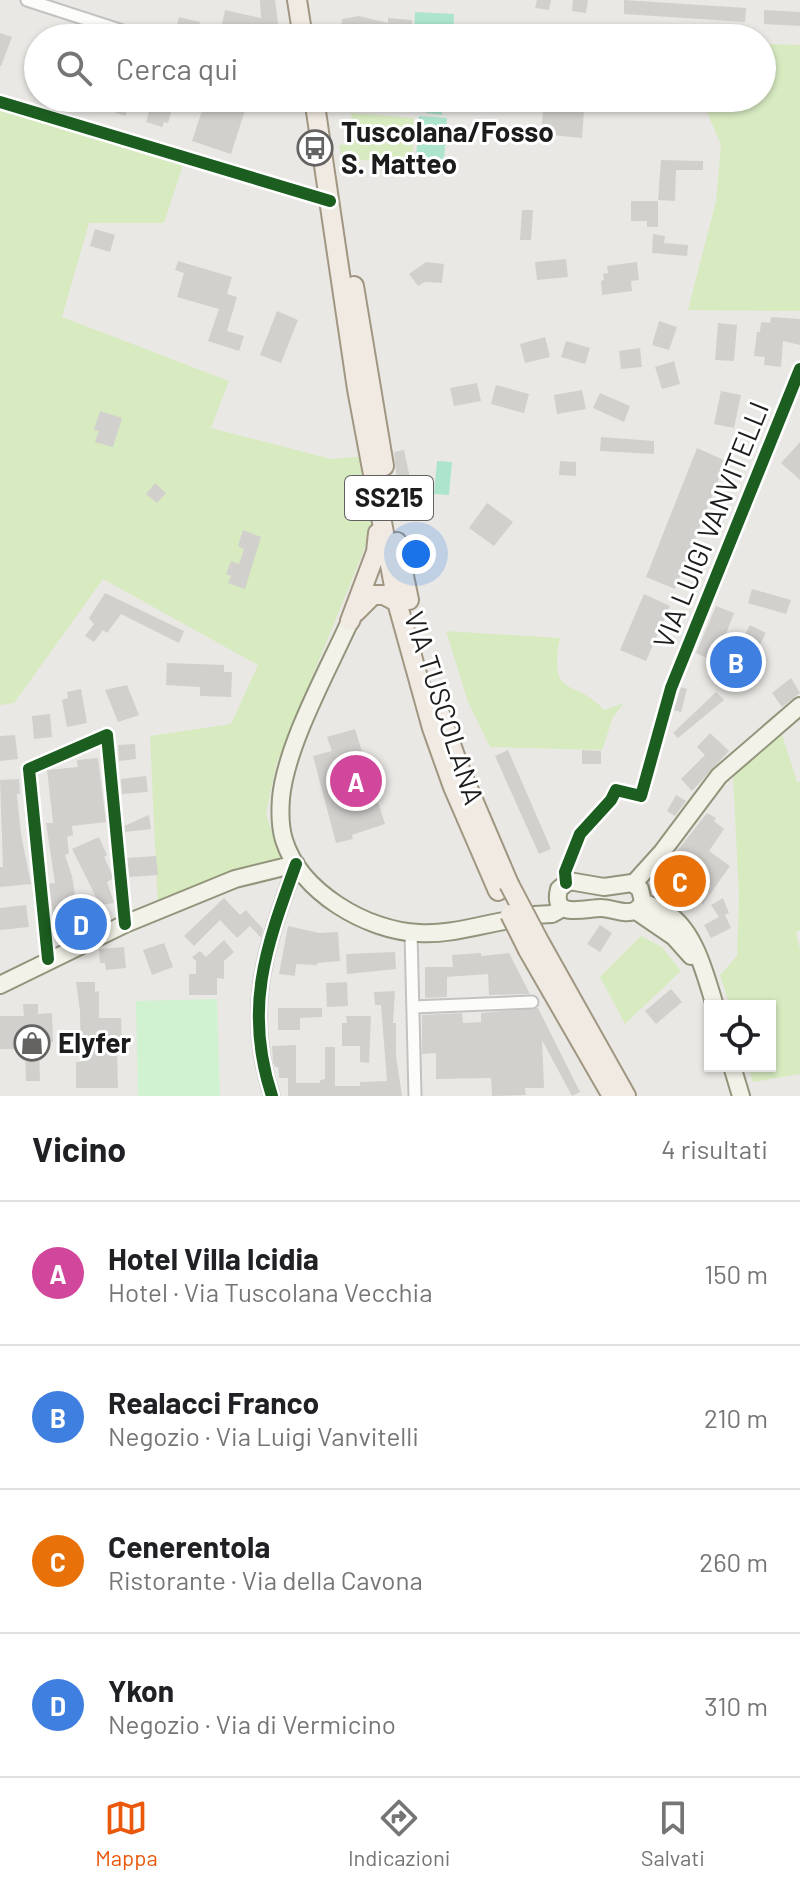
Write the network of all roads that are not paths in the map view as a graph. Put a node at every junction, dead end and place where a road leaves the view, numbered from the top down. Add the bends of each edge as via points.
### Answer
1 (27, 0) edge
2 (297, 0) edge
3 (308, 0) edge
4 (101, 24) edge
5 (301, 24) edge
6 (312, 24) edge
7 (0, 102) edge
8 (24, 109) edge
9 (33, 112) edge
10 (316, 112) edge
11 (326, 112) edge
12 (330, 201) junction
13 (800, 369) edge
14 (380, 511) junction
15 (397, 602) junction
16 (350, 621) junction
17 (800, 706) edge
18 (296, 864) junction
19 (574, 883) junction
20 (634, 883) junction
21 (504, 888) junction
22 (639, 906) junction
23 (504, 921) dead end
24 (125, 924) junction
25 (411, 933) junction
26 (534, 946) junction
27 (48, 959) junction
28 (0, 985) edge
29 (712, 999) edge
30 (532, 1002) dead end
31 (413, 1007) junction
32 (734, 1072) edge
33 (272, 1096) edge
34 (415, 1096) edge
35 (612, 1096) edge
36 (626, 1096) edge
37 (741, 1096) edge

1 - 4 street
2 - 5 main road
3 - 6 main road
7 - 8 street
9 - 12 street
10 - 12 main road, VIA TUSCOLANA / SS215
11 - 21 main road, VIA TUSCOLANA / SS215 via 413,619 429,680
12 - 14 main road, VIA TUSCOLANA / SS215
13 - 19 street, VIA LUIGI VANVITELLI via 668,699 641,796 616,790 585,826 572,858
14 - 15 main road, VIA TUSCOLANA / SS215
14 - 16 main road via 376,552
15 - 16 main road via 373,595
15 - 21 main road, VIA TUSCOLANA / SS215 via 453,787
16 - 18 main road via 284,779 281,828
17 - 20 main road via 719,776
18 - 24 main road via 241,877
18 - 25 main road via 346,909
18 - 33 street via 274,926 260,991 259,1053
19 - 20 main road
19 - 22 main road via 559,889 560,903 574,911 630,913
20 - 22 main road via 640,889
21 - 26 main road, VIA TUSCOLANA / SS215, bridge
22 - 29 main road via 680,925
23 - 25 main road
24 - 27 main road
24 - 27 street via 107,735 29,769
25 - 31 street
26 - 35 main road, VIA TUSCOLANA / SS215
26 - 36 main road, VIA TUSCOLANA / SS215
27 - 28 main road
30 - 31 street
31 - 34 street
32 - 37 main road

